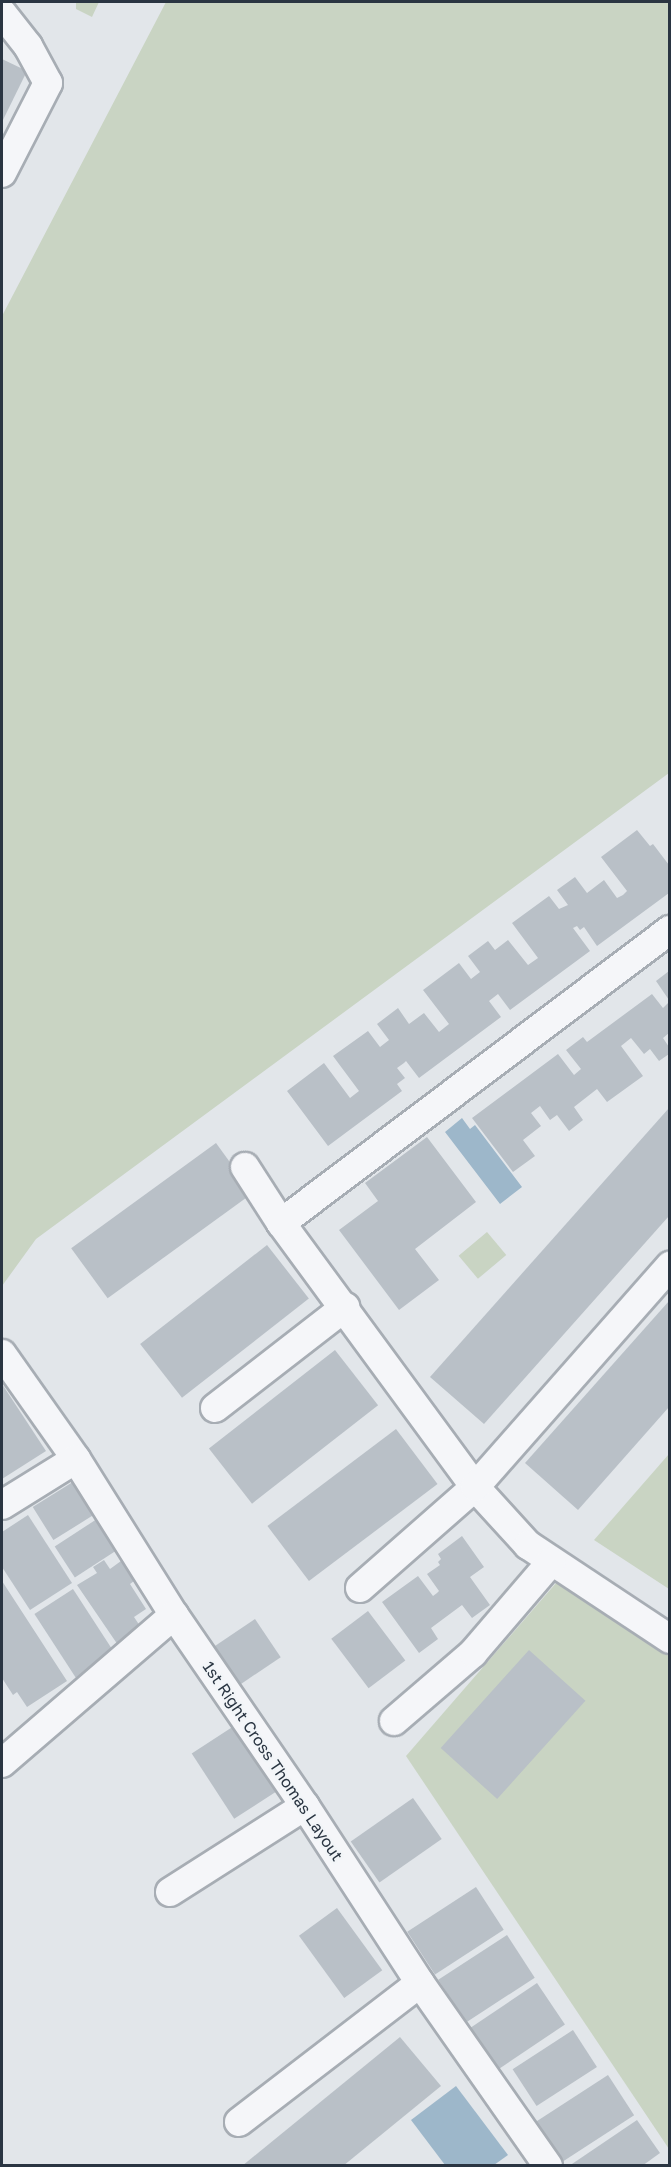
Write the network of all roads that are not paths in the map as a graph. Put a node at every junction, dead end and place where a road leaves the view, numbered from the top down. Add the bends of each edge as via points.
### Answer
1 (2, 13) edge
2 (2, 173) edge
3 (669, 930) edge
4 (245, 1167) dead end
5 (281, 1223) junction
6 (669, 1266) edge
7 (345, 1307) junction
8 (2, 1354) edge
9 (215, 1408) dead end
10 (76, 1459) junction
11 (475, 1487) junction
12 (2, 1505) edge
13 (551, 1562) junction
14 (360, 1588) dead end
15 (174, 1615) junction
16 (669, 1639) edge
17 (394, 1721) dead end
18 (2, 1763) edge
19 (304, 1806) junction
20 (170, 1892) dead end
21 (420, 1983) junction
22 (239, 2122) dead end
23 (548, 2166) edge

1 - 2 street via 28,46 48,83
3 - 5 street
4 - 5 street
5 - 7 street
6 - 11 street
7 - 9 street
7 - 11 street
8 - 10 street, 1st Right Cross Thomas Layout
10 - 12 street
10 - 15 street, 1st Right Cross Thomas Layout
11 - 13 street via 528,1545
11 - 14 street
13 - 16 street
13 - 17 street via 473,1653
15 - 18 street
15 - 19 street, 1st Right Cross Thomas Layout
19 - 20 street
19 - 21 street, 1st Right Cross Thomas Layout
21 - 22 street
21 - 23 street, 1st Right Cross Thomas Layout

